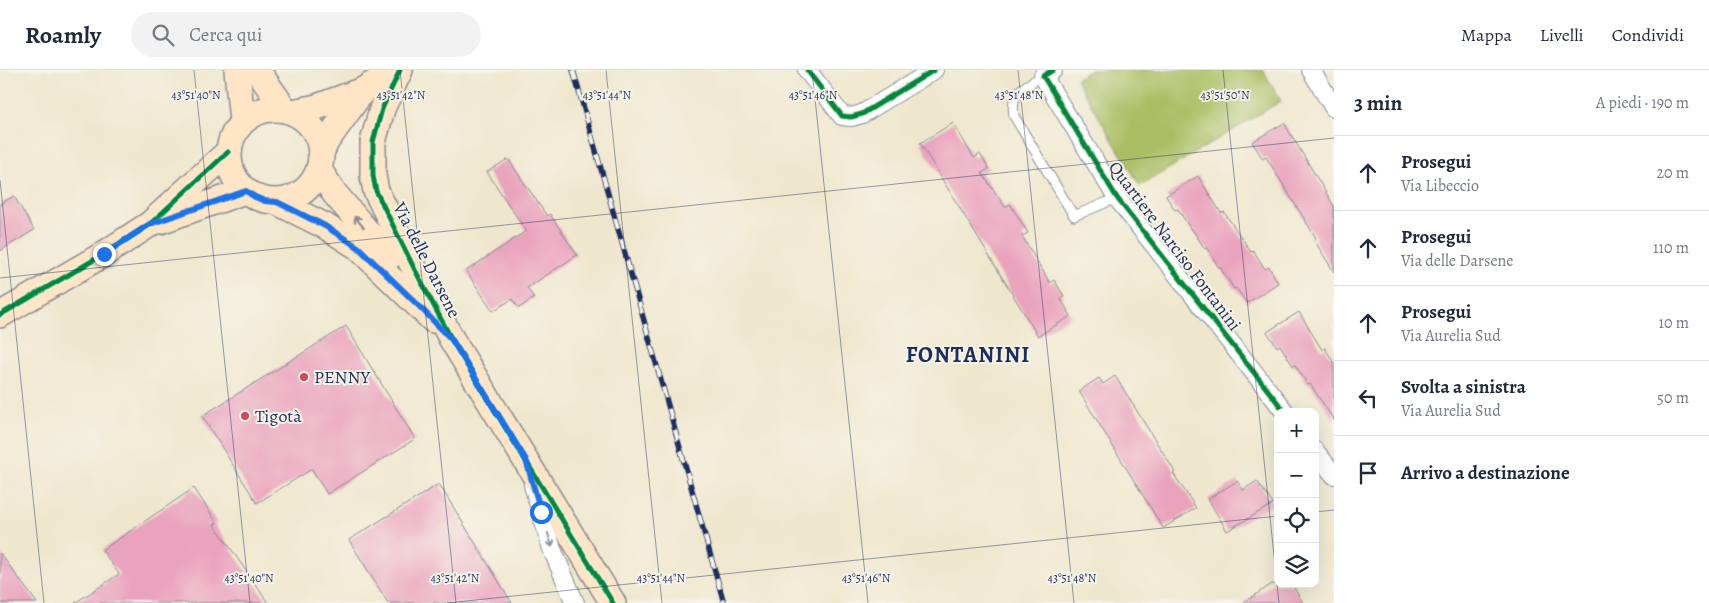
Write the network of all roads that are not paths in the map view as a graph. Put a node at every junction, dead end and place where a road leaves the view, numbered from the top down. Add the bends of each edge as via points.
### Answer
1 (236, 70) edge
2 (257, 70) edge
3 (395, 70) edge
4 (400, 70) edge
5 (807, 70) edge
6 (934, 70) edge
7 (1311, 70) edge
8 (1048, 73) edge
9 (363, 90) junction
10 (1334, 108) edge
11 (289, 111) junction
12 (242, 122) junction
13 (228, 152) junction
14 (320, 161) junction
15 (246, 191) junction
16 (1117, 198) junction
17 (277, 202) junction
18 (150, 224) junction
19 (417, 304) junction
20 (0, 315) edge
21 (452, 340) junction
22 (1281, 408) edge
23 (1317, 453) edge
24 (526, 460) junction
25 (1334, 475) edge
26 (575, 603) edge
27 (613, 603) edge

1 - 12 street
2 - 11 street via 269,90
3 - 9 street
4 - 21 street, Via delle Darsene via 376,129 373,176 376,191
5 - 6 street via 842,116 851,118
7 - 10 street
8 - 16 street, Quartiere Narciso Fontanini
8 - 16 lane via 1019,90 1014,98 1014,116 1074,216
9 - 11 street via 317,107
9 - 14 street via 326,142
11 - 12 street via 262,110
11 - 14 street via 313,128
12 - 13 street via 235,131
13 - 15 street via 230,167
13 - 18 street
14 - 17 street via 312,182 303,192
19 -> 14 street, Via delle Darsene via 397,266 336,194
15 - 17 street via 265,201
15 - 18 street
16 - 22 street, Quartiere Narciso Fontanini
17 - 19 street, Via delle Darsene via 358,247
18 - 20 street
19 - 21 street, Via delle Darsene
21 - 24 street, Via delle Darsene
23 - 25 street
24 -> 26 street via 552,549
24 - 27 street, Via delle Darsene

